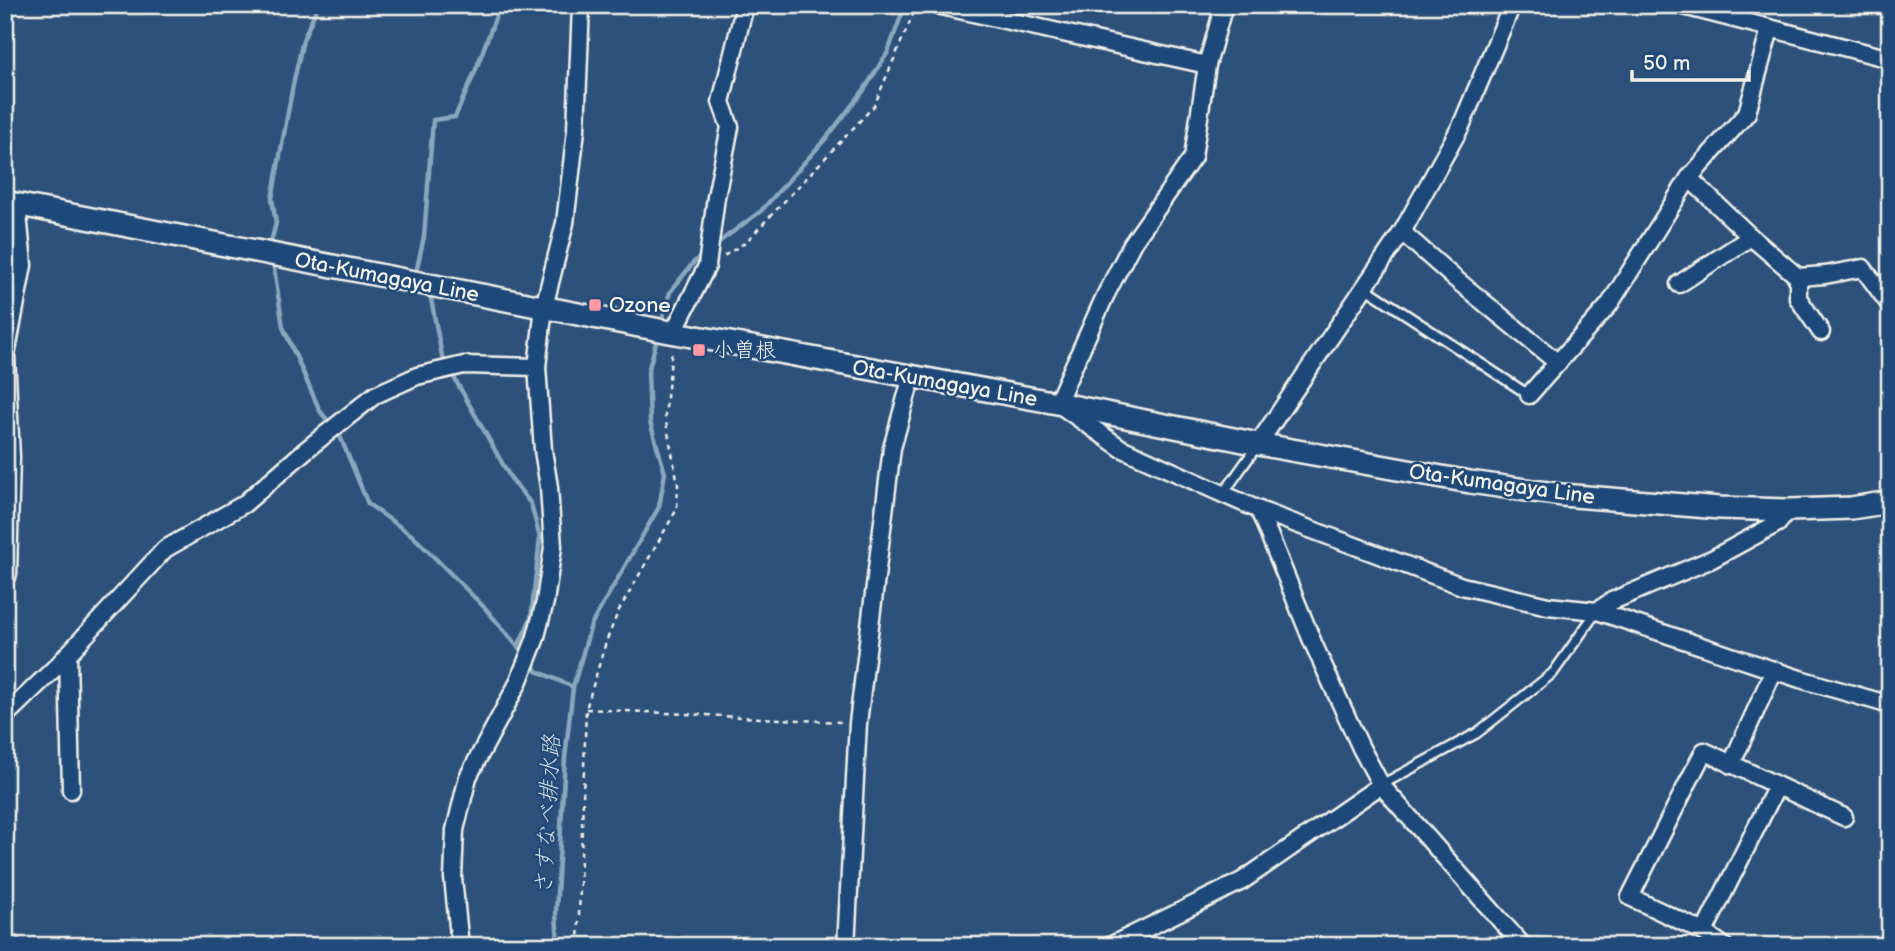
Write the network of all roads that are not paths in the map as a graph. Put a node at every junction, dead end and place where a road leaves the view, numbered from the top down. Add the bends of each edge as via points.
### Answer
1 (581, 5) edge
2 (745, 5) edge
3 (937, 5) edge
4 (1224, 5) edge
5 (1512, 5) edge
6 (1680, 5) edge
7 (1770, 29) junction
8 (1890, 59) edge
9 (1207, 65) junction
10 (1689, 178) junction
11 (11, 203) edge
12 (1402, 232) junction
13 (1751, 237) junction
14 (1798, 277) junction
15 (1679, 284) dead end
16 (1364, 287) junction
17 (1888, 300) edge
18 (544, 307) junction
19 (664, 331) junction
20 (1821, 332) dead end
21 (1558, 363) junction
22 (537, 367) junction
23 (912, 376) junction
24 (1530, 395) joint
25 (1057, 403) junction
26 (1258, 444) junction
27 (8, 458) edge
28 (1223, 494) junction
29 (8, 500) edge
30 (1890, 502) edge
31 (1259, 510) junction
32 (1788, 510) junction
33 (8, 573) dead end
34 (1597, 611) junction
35 (68, 654) junction
36 (1774, 670) junction
37 (1890, 705) edge
38 (5, 716) edge
39 (1731, 765) junction
40 (1381, 785) junction
41 (1777, 786) junction
42 (71, 790) dead end
43 (1844, 817) dead end
44 (1704, 932) junction
45 (460, 946) edge
46 (846, 946) edge
47 (1110, 946) edge
48 (1523, 946) edge
49 (1724, 946) edge

1 - 18 street via 572,170 565,223
2 - 19 street via 721,102 730,127 707,266
3 - 9 street
4 - 9 street
5 - 12 street via 1461,126
6 - 7 street
7 - 8 street
7 - 10 street via 1747,113
9 - 25 street via 1193,158 1132,244
10 - 13 street
10 - 21 street via 1609,304
11 - 18 main road, Ota-Kumagaya Line
11 - 27 street via 23,265 6,355
12 - 16 street
12 - 21 street
13 - 14 street
13 - 15 street
14 - 17 street via 1863,268
14 - 20 street via 1798,298
16 - 24 lane
16 - 26 street
18 - 19 main road, Ota-Kumagaya Line
18 - 22 street
19 - 23 main road, Ota-Kumagaya Line
21 - 24 street
22 - 35 street via 459,366 417,376 375,396 243,504 165,549
22 - 45 street via 553,547 532,648 468,777 455,830 453,878
23 - 25 main road, Ota-Kumagaya Line
23 - 46 street via 892,448 858,723
25 - 26 main road, Ota-Kumagaya Line
25 - 28 street via 1121,448
26 - 28 lane
26 - 32 main road, Ota-Kumagaya Line via 1562,495
27 - 29 street
28 - 31 street
29 - 33 street
30 - 32 main road, Ota-Kumagaya Line
31 - 34 street via 1462,586 1548,606
31 - 40 street via 1313,643
32 - 34 street via 1778,523 1723,553
34 - 36 street
34 - 40 lane via 1553,673 1477,733
35 - 38 street
35 - 42 street
36 - 37 street
36 - 39 street
39 - 41 street
39 - 44 street via 1704,751 1630,897
40 - 47 street via 1242,881
40 - 48 street
41 - 43 street
41 - 44 street
44 - 49 street

